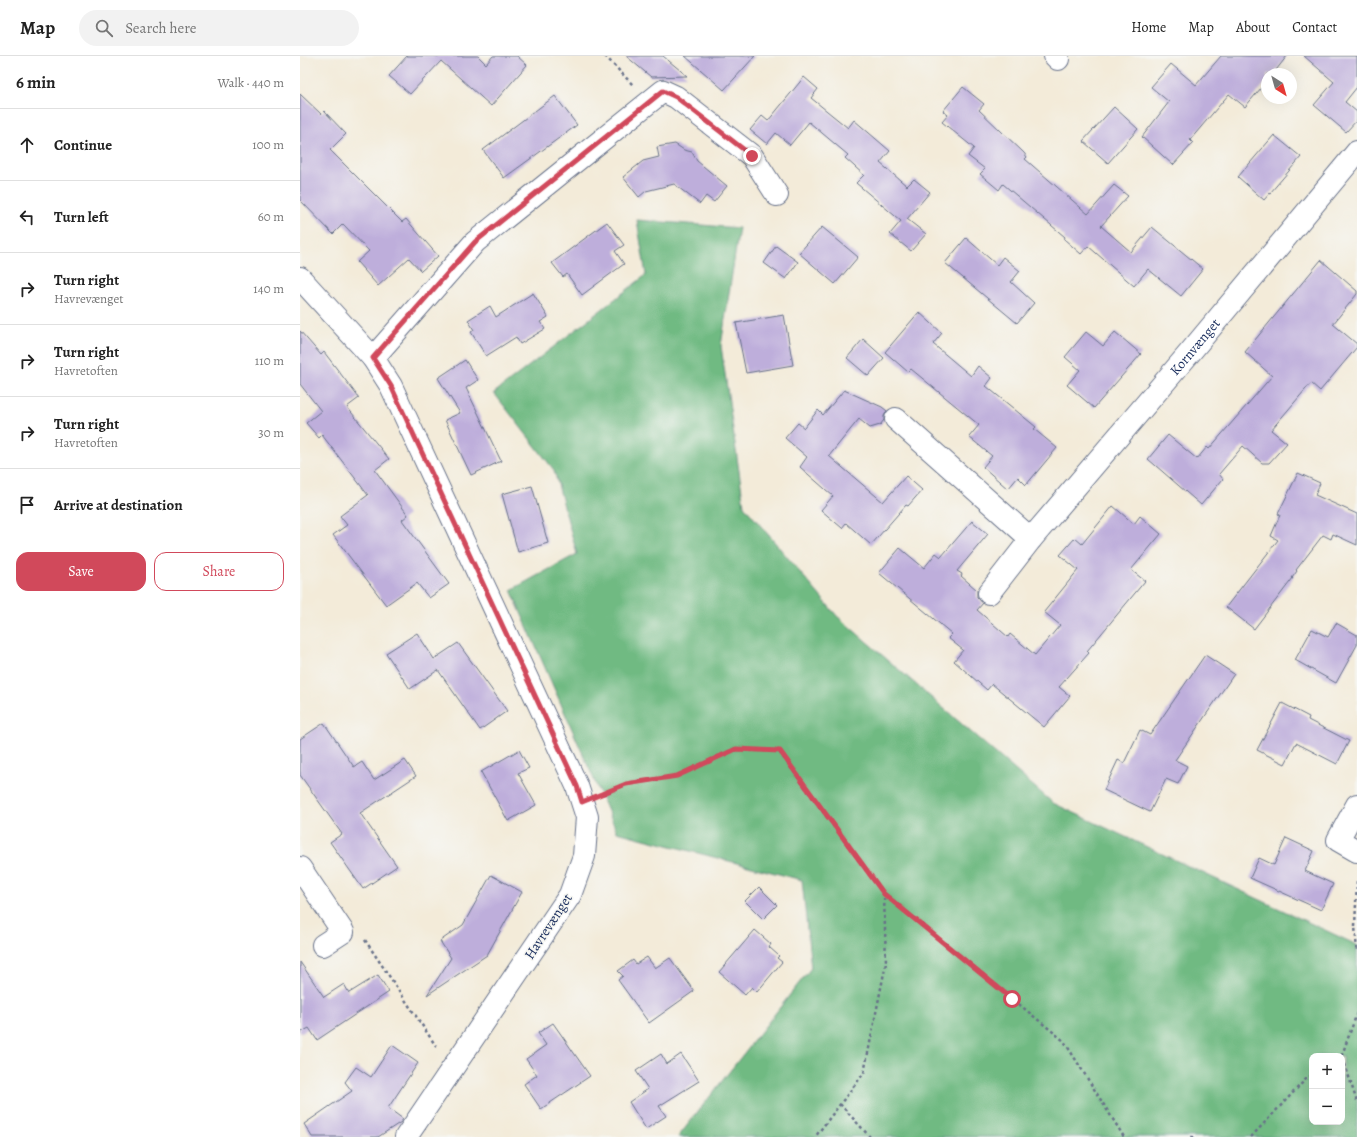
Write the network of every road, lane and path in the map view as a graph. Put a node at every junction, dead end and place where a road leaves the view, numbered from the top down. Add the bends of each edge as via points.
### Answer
1 (606, 56) edge
2 (649, 102) junction
3 (1357, 152) edge
4 (777, 195) dead end
5 (300, 278) edge
6 (373, 358) junction
7 (896, 419) dead end
8 (1031, 540) junction
9 (988, 592) dead end
10 (582, 802) junction
11 (1357, 805) edge
12 (1357, 851) edge
13 (300, 868) edge
14 (1357, 881) edge
15 (884, 894) junction
16 (343, 932) junction
17 (323, 944) dead end
18 (1357, 951) edge
19 (1357, 1013) edge
20 (1343, 1053) edge
21 (1345, 1065) edge
22 (452, 1069) junction
23 (1309, 1077) edge
24 (1357, 1100) edge
25 (840, 1104) junction
26 (406, 1137) edge
27 (815, 1137) edge
28 (870, 1137) edge
29 (1124, 1137) edge
30 (1191, 1137) edge
31 (1197, 1137) edge
32 (1251, 1137) edge

1 - 2 path
2 - 4 street via 663,91 676,97 752,156
2 - 6 street via 475,242
3 - 8 street, Kornvænget
5 - 6 street, Havrevænget
6 - 10 street, Havrevænget via 391,386
7 - 8 street
8 - 9 street, Kornvænget
10 - 15 path via 626,784 677,776 736,749 780,751
10 - 22 street, Havrevænget via 587,817 584,856 570,895
11 - 12 street via 1338,840
13 - 16 street
14 - 18 path
15 - 25 path via 886,963 864,1073
15 - 29 path via 1064,1041
16 - 17 street
16 - 22 path via 362,936
19 - 20 path
21 - 24 path
22 - 26 street, Havrevænget
23 - 32 path
25 - 27 path
25 - 28 path
30 - 31 path

